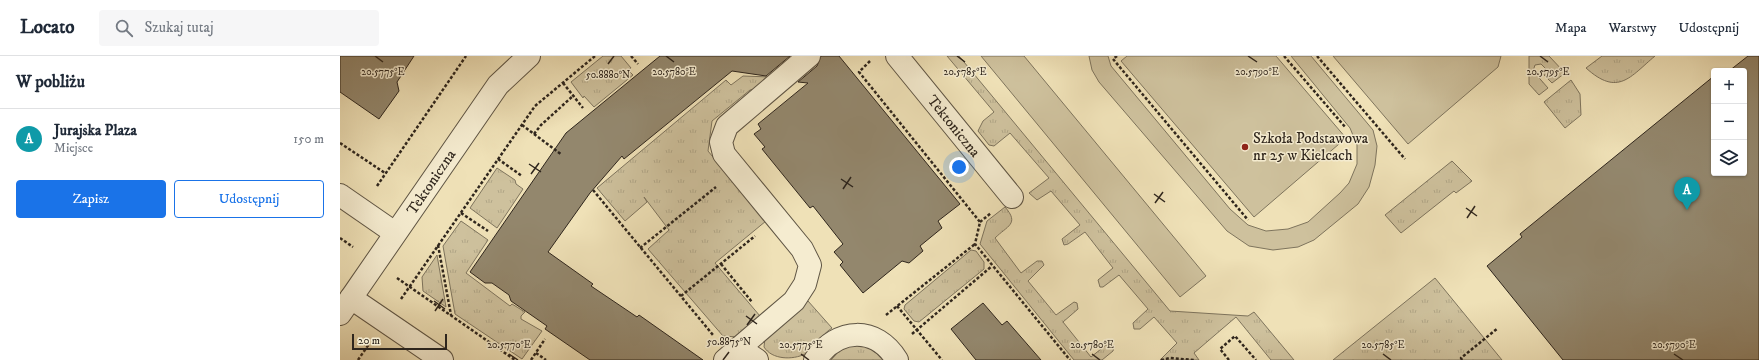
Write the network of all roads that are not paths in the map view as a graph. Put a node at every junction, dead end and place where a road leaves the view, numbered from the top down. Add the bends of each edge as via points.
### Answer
1 (529, 56) edge
2 (809, 56) edge
3 (886, 57) edge
4 (340, 195) edge
5 (1012, 197) dead end
6 (395, 233) junction
7 (346, 306) edge
8 (732, 354) edge
9 (894, 355) edge
10 (442, 360) edge
11 (757, 360) edge
12 (815, 360) edge

1 - 6 street, Tektoniczna via 498,85
2 - 8 street via 727,126 721,142 724,154 802,249 810,265 805,284 794,301
3 - 5 street, Tektoniczna
4 - 6 street
6 - 7 street, Tektoniczna
7 - 10 street via 385,321
8 - 11 street
9 - 12 street via 881,341 856,335 842,336

